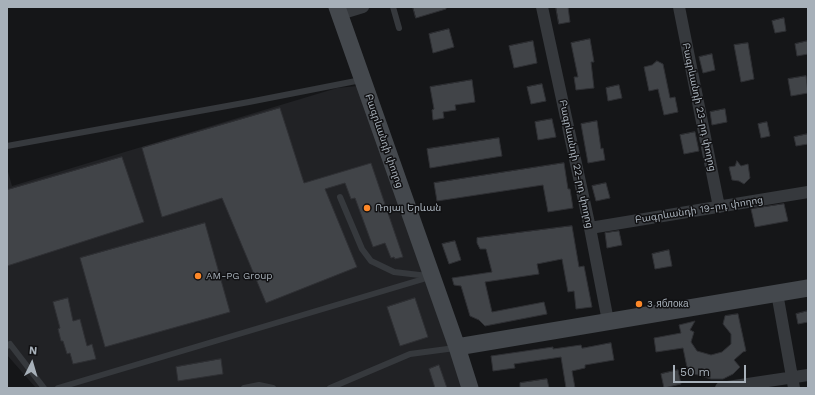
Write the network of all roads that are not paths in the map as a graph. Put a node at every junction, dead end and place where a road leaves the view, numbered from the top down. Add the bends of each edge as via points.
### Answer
1 (362, 7) edge
2 (393, 7) edge
3 (542, 7) edge
4 (679, 7) edge
5 (338, 11) edge
6 (399, 28) dead end
7 (363, 80) junction
8 (7, 146) edge
9 (808, 192) edge
10 (340, 197) dead end
11 (720, 207) junction
12 (590, 228) junction
13 (432, 276) junction
14 (808, 288) edge
15 (777, 293) junction
16 (608, 321) junction
17 (7, 346) edge
18 (457, 347) junction
19 (808, 375) edge
20 (793, 383) edge
21 (44, 388) edge
22 (58, 388) edge
23 (244, 388) edge
24 (273, 388) edge
25 (331, 388) edge
26 (470, 388) edge
27 (721, 388) edge

1 - 5 street
2 - 6 lane
3 - 12 street, Բագրևանդի 22-րդ փողոց
4 - 11 street, Բագրևանդի 23-րդ փողոց
5 - 7 main road, Բագրևանդի փողոց
7 - 8 lane
7 - 13 main road, Բագրևանդի փողոց
9 - 11 street, Բագրևանդի 19-րդ փողոց
10 - 13 lane via 362,249 371,261 394,272
11 - 12 street, Բագրևանդի 19-րդ փողոց
12 - 16 street, Բագրևանդի 22-րդ փողոց
13 - 18 main road, Բագրևանդի փողոց
13 - 22 lane
14 - 15 main road
15 - 16 main road
15 - 20 street
16 - 18 main road
17 - 21 lane via 10,344
18 - 25 lane via 410,354
18 - 26 main road, Բագրևանդի փողոց
19 - 20 street
20 - 27 street
23 - 24 lane via 259,385

